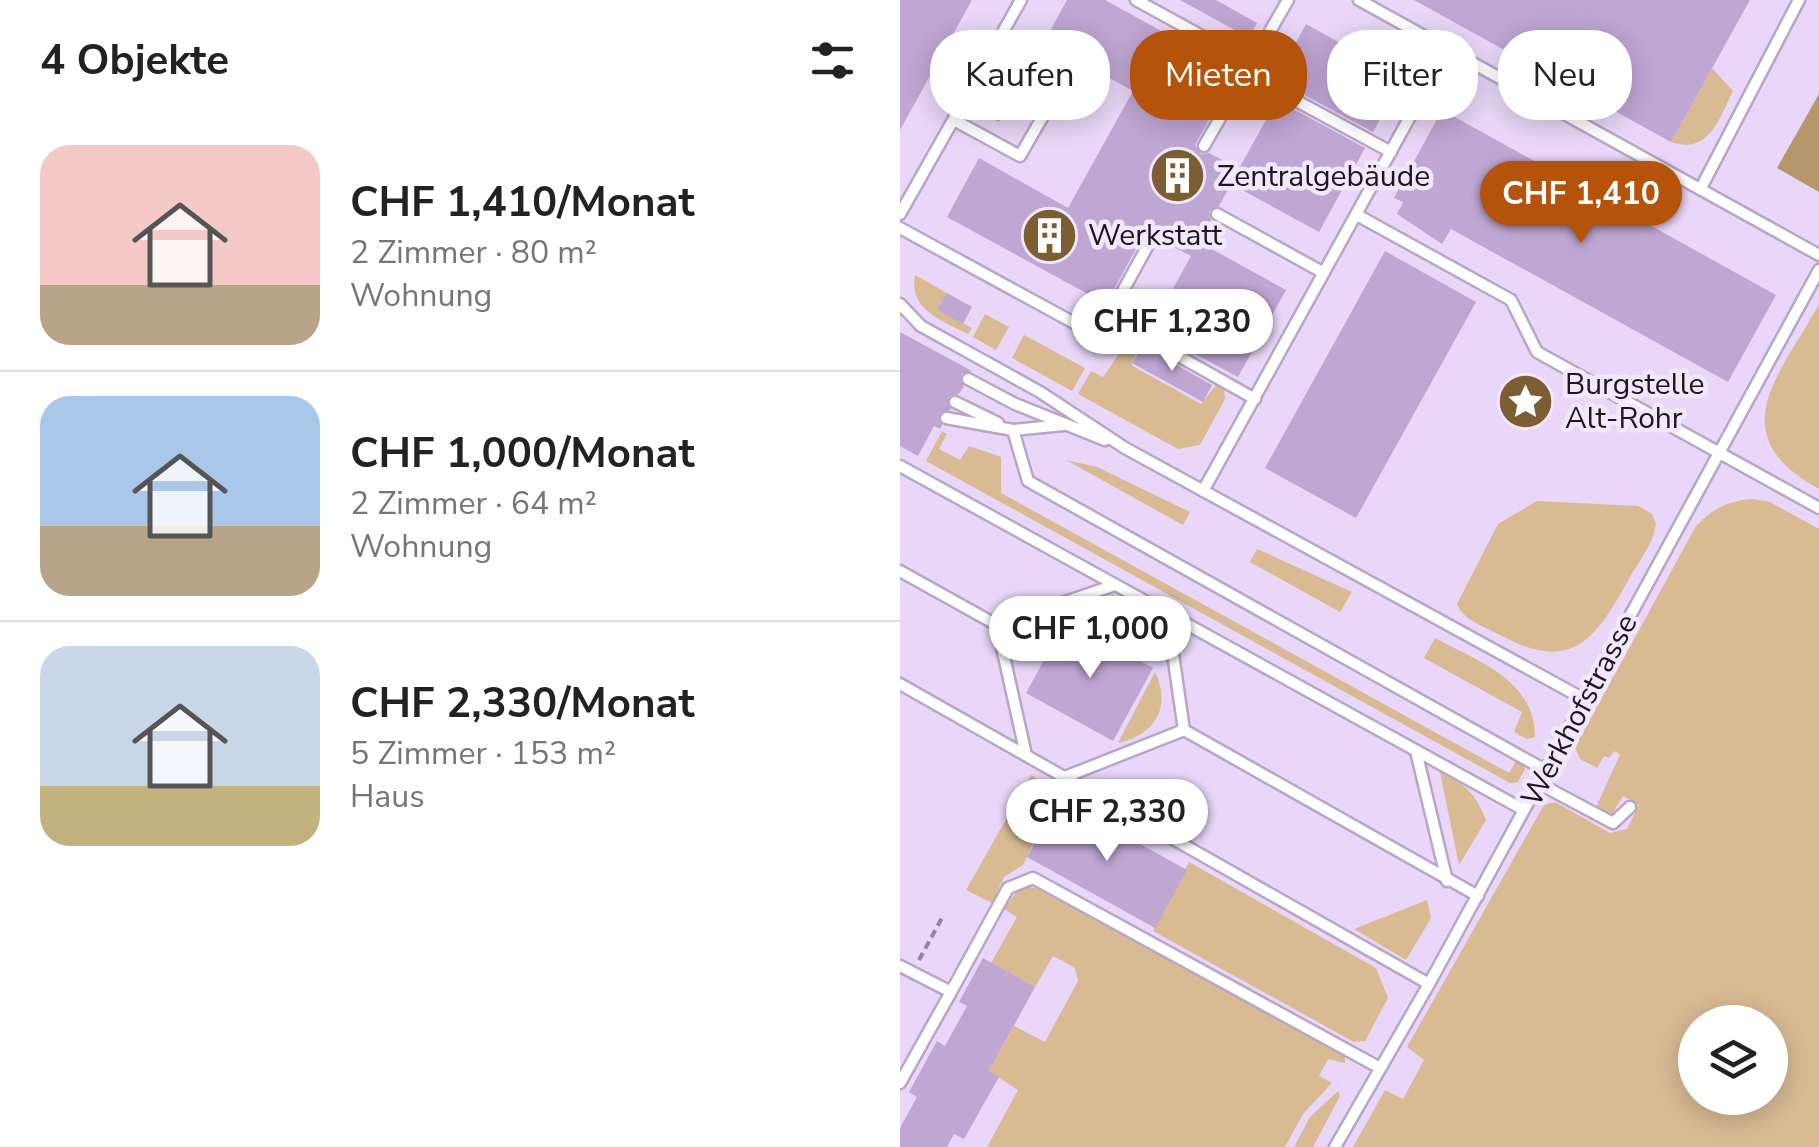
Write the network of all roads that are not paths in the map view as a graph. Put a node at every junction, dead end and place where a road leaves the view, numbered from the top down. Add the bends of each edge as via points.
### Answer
1 (1021, 0) edge
2 (1136, 0) edge
3 (1288, 0) edge
4 (1359, 0) edge
5 (1799, 0) edge
6 (1004, 30) edge
7 (1185, 30) edge
8 (1270, 30) edge
9 (1415, 30) edge
10 (1478, 65) edge
11 (1307, 103) edge
12 (954, 120) joint
13 (1041, 120) edge
14 (1219, 120) edge
15 (1409, 120) edge
16 (1204, 146) dead end
17 (1391, 152) junction
18 (1701, 188) junction
19 (900, 214) edge
20 (1217, 214) dead end
21 (1357, 215) junction
22 (900, 228) edge
23 (1152, 238) dead end
24 (1819, 255) edge
25 (1819, 270) edge
26 (1324, 273) junction
27 (900, 304) edge
28 (1098, 336) junction
29 (968, 379) dead end
30 (1255, 399) junction
31 (955, 402) dead end
32 (946, 418) dead end
33 (1064, 425) junction
34 (1012, 430) junction
35 (1125, 448) junction
36 (1720, 454) junction
37 (900, 466) edge
38 (1204, 491) junction
39 (1819, 508) edge
40 (900, 571) edge
41 (1115, 585) junction
42 (1167, 614) junction
43 (997, 625) junction
44 (900, 684) edge
45 (1582, 698) junction
46 (1184, 730) junction
47 (1416, 751) junction
48 (1026, 755) junction
49 (1545, 770) junction
50 (1065, 778) junction
51 (1538, 784) junction
52 (1630, 806) dead end
53 (1524, 810) junction
54 (1447, 881) junction
55 (1478, 896) junction
56 (900, 966) edge
57 (1430, 984) junction
58 (951, 992) junction
59 (1380, 1068) junction
60 (900, 1083) edge
61 (1334, 1147) edge

1 - 6 lane
2 - 7 lane
3 - 8 lane
4 - 9 lane
5 - 18 lane
10 - 18 lane
11 - 17 lane
12 - 13 lane via 1020,156
12 - 19 lane
14 - 16 lane
15 - 17 lane
17 - 21 lane
18 - 24 lane
20 - 26 lane
21 - 26 lane
21 - 36 lane via 1510,300 1537,352
22 - 28 lane
23 - 28 lane
25 - 36 lane, Werkhofstrasse
26 - 30 lane
27 - 35 lane via 922,326
28 - 30 lane via 1144,338
29 - 33 lane
30 - 38 lane
31 - 34 lane
32 - 34 lane
33 - 34 lane
33 - 35 lane
34 - 49 lane via 1028,481
35 - 38 lane
36 - 39 lane
36 - 45 lane, Werkhofstrasse
37 - 41 lane
38 - 45 lane
40 - 43 lane
41 - 42 lane
41 - 43 lane
42 - 46 lane
42 - 47 lane
43 - 48 lane
44 - 48 lane
45 - 49 lane, Werkhofstrasse
46 - 50 lane
46 - 54 lane
47 - 53 lane
47 - 54 lane
48 - 50 lane
49 - 51 lane, Werkhofstrasse
50 - 57 lane
51 - 52 lane via 1613,823
51 - 53 lane, Werkhofstrasse
53 - 55 lane, Werkhofstrasse
54 - 55 lane
55 - 57 lane, Werkhofstrasse
56 - 58 lane
57 - 59 lane, Werkhofstrasse
58 - 59 lane via 1008,888 1033,878
58 - 60 lane
59 - 61 lane, Werkhofstrasse

